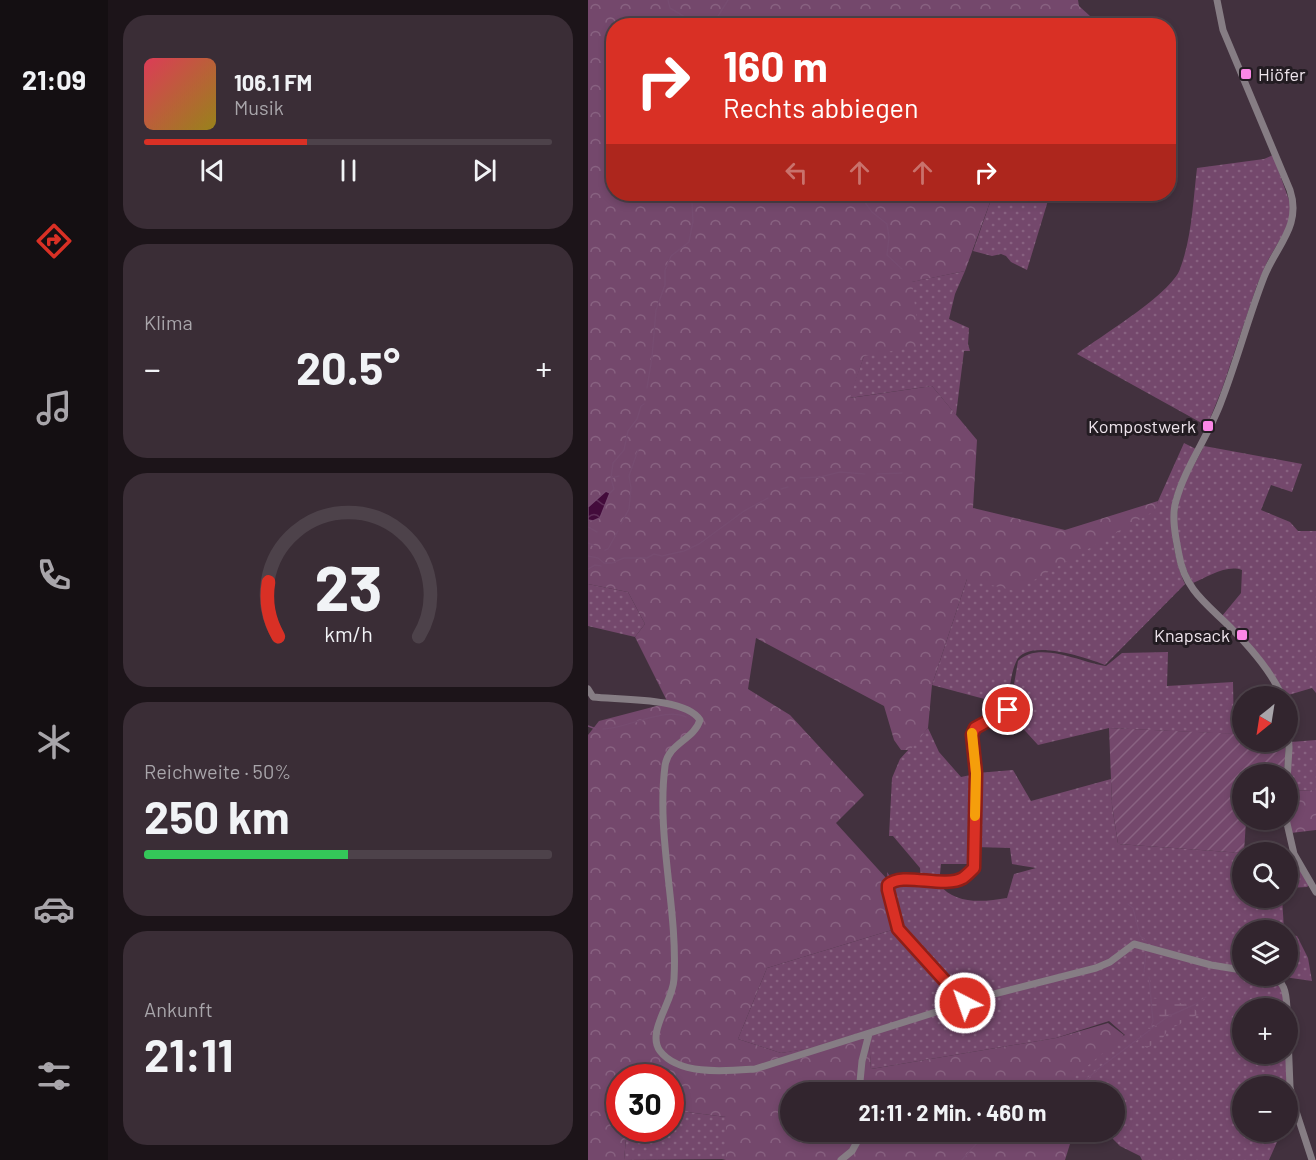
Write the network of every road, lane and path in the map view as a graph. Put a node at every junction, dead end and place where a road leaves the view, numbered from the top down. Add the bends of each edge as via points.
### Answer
1 (1217, 0) edge
2 (1277, 686) edge
3 (588, 689) edge
4 (1008, 710) dead end
5 (1289, 830) edge
6 (1316, 892) edge
7 (1232, 968) edge
8 (965, 1003) junction
9 (869, 1034) junction
10 (1289, 1064) edge
11 (860, 1082) edge
12 (857, 1142) edge
13 (841, 1160) edge
14 (1312, 1160) edge

1 - 2 street via 1223,30 1290,190 1294,215 1264,275 1215,419 1178,494 1174,511 1179,556 1188,584 1245,644
3 - 9 street via 593,697 678,706 700,720 673,748 665,765 663,824 674,982 655,1032 658,1049 679,1065 716,1072 755,1069
4 - 8 street via 975,728 972,735 976,773 974,868 962,879 896,879 888,885 898,929
5 - 6 street via 1294,854
7 - 8 street via 1134,944 1096,968
8 - 9 street
9 - 11 street
10 - 14 street via 1294,1105
12 - 13 street

